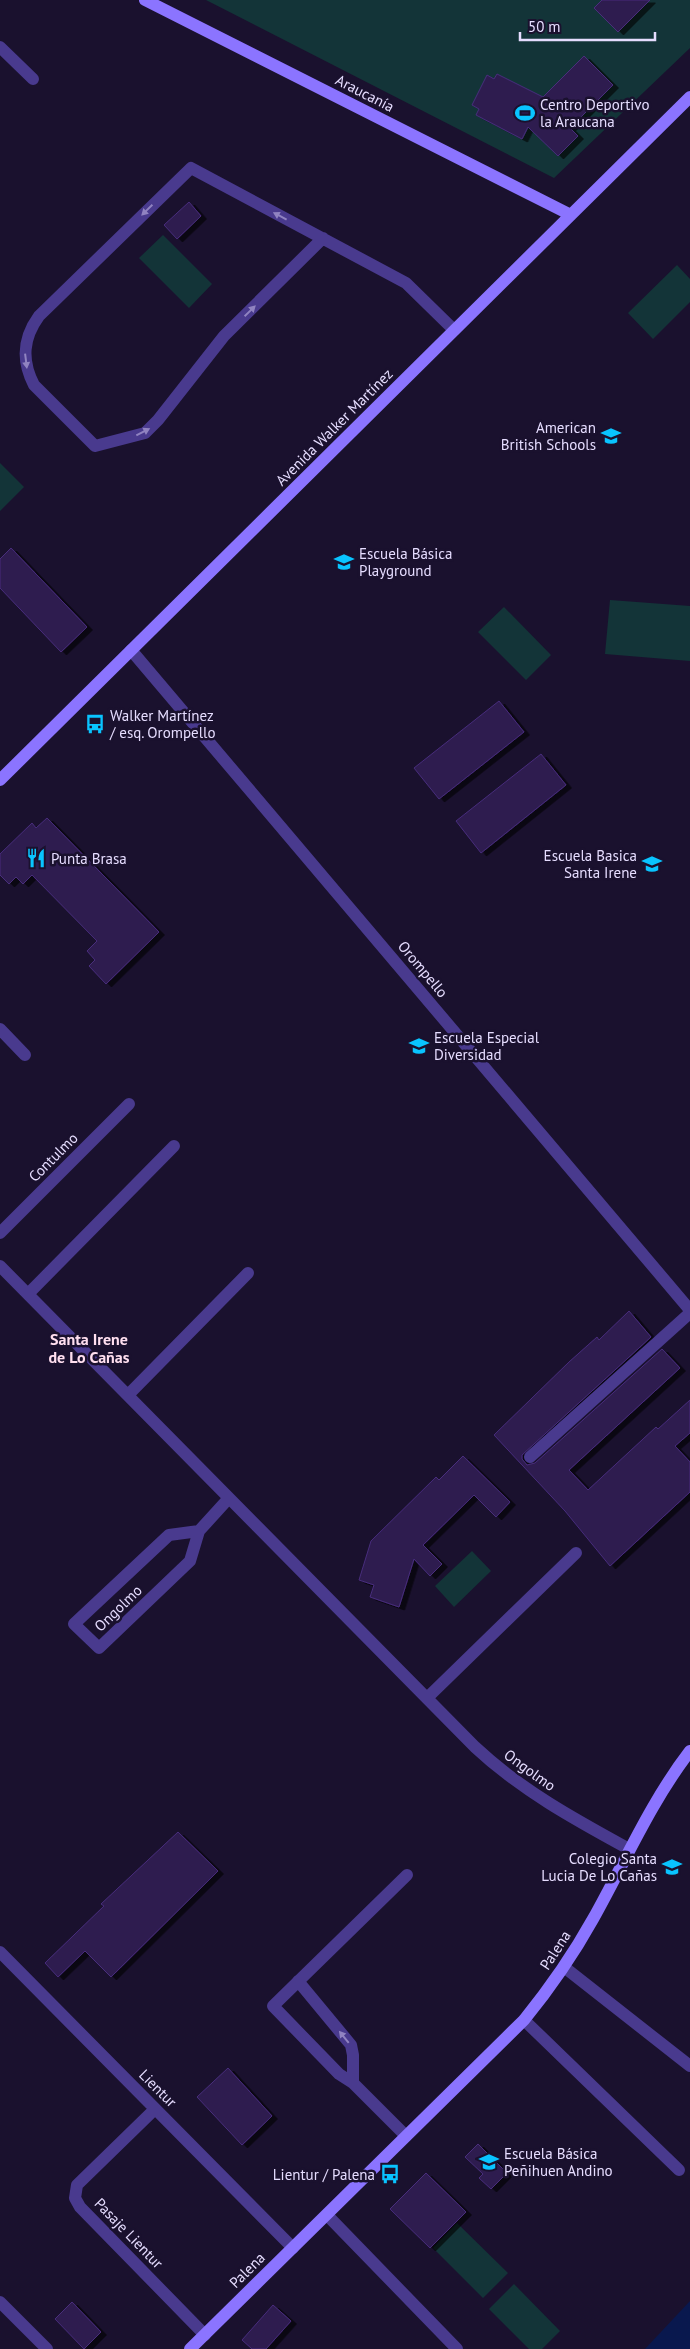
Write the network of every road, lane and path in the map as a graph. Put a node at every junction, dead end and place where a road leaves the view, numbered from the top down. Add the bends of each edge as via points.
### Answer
1 (145, 0) edge
2 (0, 47) edge
3 (33, 79) dead end
4 (690, 97) edge
5 (570, 215) junction
6 (323, 238) junction
7 (454, 330) junction
8 (131, 650) junction
9 (0, 780) edge
10 (0, 1029) edge
11 (26, 1055) dead end
12 (129, 1104) dead end
13 (174, 1146) dead end
14 (0, 1233) edge
15 (0, 1266) edge
16 (248, 1273) dead end
17 (28, 1294) junction
18 (690, 1312) edge
19 (128, 1396) junction
20 (530, 1457) dead end
21 (229, 1498) junction
22 (199, 1531) junction
23 (576, 1553) dead end
24 (427, 1698) junction
25 (690, 1751) edge
26 (629, 1849) junction
27 (407, 1876) dead end
28 (0, 1952) edge
29 (564, 1967) junction
30 (298, 1981) junction
31 (524, 2020) junction
32 (690, 2066) edge
33 (353, 2083) junction
34 (156, 2109) junction
35 (406, 2136) junction
36 (679, 2170) dead end
37 (327, 2215) junction
38 (293, 2248) junction
39 (0, 2302) edge
40 (205, 2335) junction
41 (47, 2349) edge
42 (190, 2349) edge
43 (457, 2349) edge

1 - 5 street, Araucanía
2 - 3 street
4 - 5 street, Avenida Walker Martínez
5 - 7 street, Avenida Walker Martínez
6 -> 6 street via 190,168 39,316 32,326 25,349 28,374 34,385 95,446 145,433 224,336
6 - 7 street via 406,283
7 - 8 street, Avenida Walker Martínez
8 - 9 street, Avenida Walker Martínez
8 - 18 street, Orompello
10 - 11 street
12 - 14 street, Contulmo
13 - 17 street
15 - 17 street, Ongolmo
16 - 19 street
17 - 19 street, Ongolmo
18 - 20 street
19 - 21 street, Ongolmo
21 - 22 street, Ongolmo
21 - 24 street, Ongolmo
22 - 22 street, Ongolmo via 169,1536 74,1624 99,1648 190,1560
23 - 24 street
24 - 26 street, Ongolmo via 514,1781 541,1800
25 - 26 street, Palena via 664,1788
26 - 29 street, Palena via 594,1918
27 - 30 street
28 - 34 street, Lientur
29 - 31 street, Palena
29 - 32 street
33 -> 30 street via 351,2045
30 - 33 street via 273,2006 338,2074
31 - 35 street, Palena
31 - 36 street
33 - 35 street
34 - 38 street, Lientur
34 - 40 street, Pasaje Lientur via 78,2185 75,2198
35 - 37 street, Palena
37 - 38 street, Palena
37 - 43 street
38 - 40 street, Palena
39 - 41 street
40 - 42 street, Palena

